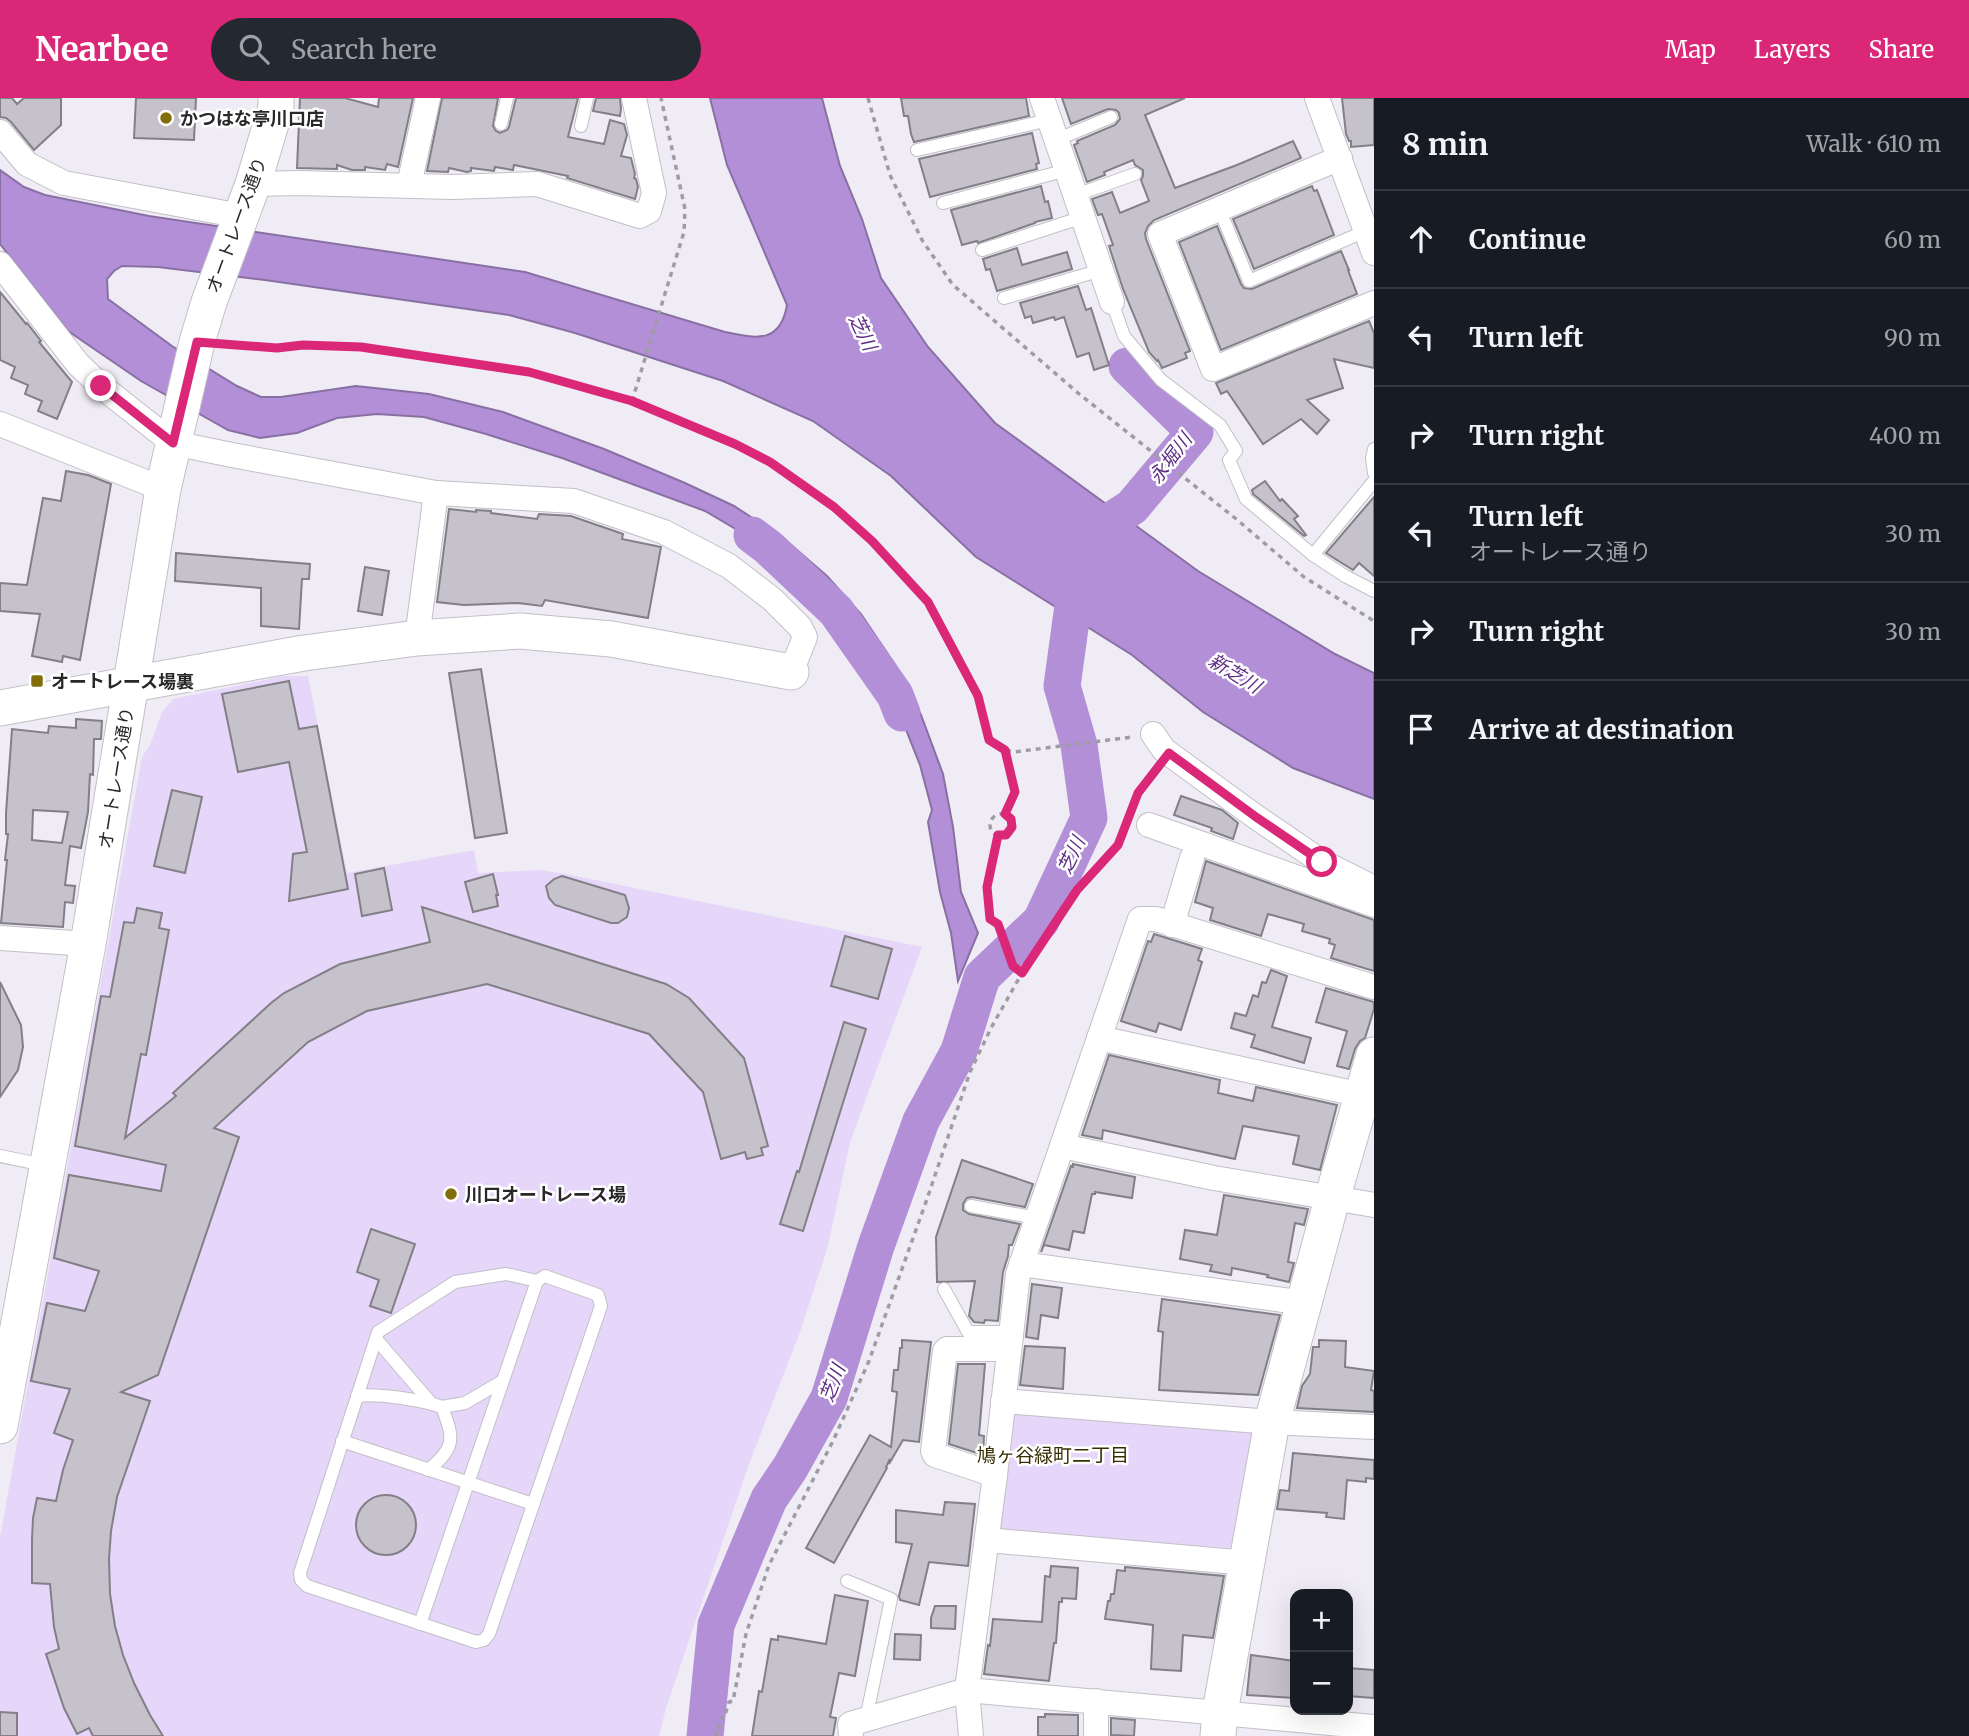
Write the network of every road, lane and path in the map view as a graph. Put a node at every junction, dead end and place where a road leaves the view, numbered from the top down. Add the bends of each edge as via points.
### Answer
1 (276, 98) edge
2 (428, 98) edge
3 (507, 98) edge
4 (587, 98) edge
5 (634, 98) edge
6 (868, 98) edge
7 (1317, 98) edge
8 (1111, 117) dead end
9 (1049, 119) edge
10 (501, 124) dead end
11 (581, 126) dead end
12 (0, 132) edge
13 (917, 149) dead end
14 (1340, 158) junction
15 (1067, 170) junction
16 (1135, 174) dead end
17 (409, 185) junction
18 (943, 204) dead end
19 (1080, 206) junction
20 (244, 208) junction
21 (1219, 208) junction
22 (1372, 246) edge
23 (982, 250) dead end
24 (0, 264) edge
25 (674, 268) dead end
26 (1102, 270) junction
27 (1004, 298) dead end
28 (1112, 302) joint
29 (1374, 303) edge
30 (197, 342) junction
31 (632, 401) junction
32 (0, 424) edge
33 (173, 443) junction
34 (1374, 449) edge
35 (1374, 473) edge
36 (1374, 481) edge
37 (163, 489) junction
38 (436, 493) junction
39 (1313, 555) junction
40 (1374, 591) edge
41 (1374, 621) edge
42 (417, 638) junction
43 (791, 672) joint
44 (131, 685) junction
45 (0, 708) edge
46 (1153, 734) dead end
47 (1113, 739) dead end
48 (1005, 750) junction
49 (1169, 753) junction
50 (1005, 814) junction
51 (1150, 825) dead end
52 (998, 835) junction
53 (1192, 858) dead end
54 (1374, 888) edge
55 (1374, 905) edge
56 (1172, 925) junction
57 (0, 938) edge
58 (88, 944) junction
59 (1022, 973) junction
60 (1374, 987) edge
61 (1100, 1038) junction
62 (1374, 1055) edge
63 (1362, 1095) junction
64 (1062, 1146) junction
65 (0, 1156) edge
66 (48, 1166) junction
67 (1332, 1199) junction
68 (1374, 1205) edge
69 (971, 1206) dead end
70 (1037, 1218) junction
71 (1021, 1264) junction
72 (537, 1281) junction
73 (944, 1289) dead end
74 (1305, 1303) junction
75 (376, 1339) junction
76 (1010, 1340) junction
77 (5, 1373) edge
78 (501, 1382) junction
79 (357, 1396) junction
80 (1003, 1401) junction
81 (437, 1405) junction
82 (1272, 1422) junction
83 (0, 1426) edge
84 (1374, 1427) edge
85 (342, 1441) junction
86 (428, 1470) junction
87 (995, 1475) junction
88 (467, 1482) junction
89 (533, 1504) junction
90 (987, 1539) junction
91 (1248, 1563) junction
92 (847, 1581) dead end
93 (420, 1623) junction
94 (967, 1690) junction
95 (1097, 1701) junction
96 (1219, 1724) edge
97 (1374, 1727) edge
98 (858, 1728) edge
99 (716, 1736) edge
100 (971, 1736) edge
101 (1096, 1736) edge

1 - 20 street, オートレース通り
2 - 17 street
3 - 10 lane
4 - 11 lane
5 - 17 street via 654,193 649,211 640,216 537,184
6 - 41 path via 890,175 922,240 953,285 1304,577
7 - 14 street
8 - 9 lane
9 - 13 lane
9 - 15 street
12 - 20 street via 27,164 64,183
14 - 21 street
14 - 22 street
15 - 18 lane
15 - 19 street
16 - 19 lane
17 - 20 street
19 - 23 lane
19 - 26 street
20 - 30 street, オートレース通り
21 - 22 lane via 1249,281
21 - 29 street via 1160,233 1213,369
24 - 33 street via 78,364
25 - 31 path
26 - 27 lane
26 - 28 street
28 - 39 lane via 1125,336 1161,380 1220,425 1236,451 1229,460 1246,499
30 - 31 path via 277,348 361,347 421,355 529,372
30 - 33 street, オートレース通り
31 - 48 path via 770,462 834,507 872,541 928,602 978,696 989,740
32 - 37 street
33 - 37 street, オートレース通り
33 - 38 street
34 - 35 lane
36 - 39 lane
37 - 44 street, オートレース通り
38 - 42 street
38 - 43 street via 574,501 664,532 729,566 800,627 805,637
39 - 40 lane
42 - 43 street via 520,631 611,639
42 - 44 street via 304,653
44 - 45 street
44 - 58 street, オートレース通り
46 - 49 street
47 - 48 path
48 - 50 path via 1015,792
49 - 54 street via 1322,862
49 - 59 path via 1138,793 1118,845 1077,890
50 - 52 path via 1011,819 1011,830
50 - 52 path via 990,822
51 - 55 street
52 - 59 path via 987,887 990,919 998,924 1013,966
53 - 56 street
56 - 60 street
56 - 61 street via 1140,919
57 - 58 street
58 - 66 street, オートレース通り
59 - 99 path via 970,1072 869,1361 769,1565 746,1634 733,1701 720,1718
61 - 63 street
61 - 64 street
62 - 63 street
63 - 67 street
64 - 67 street
64 - 70 street
65 - 66 lane
66 - 77 street, オートレース通り
67 - 68 street
67 - 74 street
69 - 70 lane
70 - 71 street
71 - 74 street
71 - 76 street
72 - 75 lane via 506,1274 455,1283 378,1332
72 - 78 lane
72 - 89 lane via 545,1276 598,1295 601,1306
73 - 76 lane via 968,1332
74 - 82 street
75 - 79 lane
75 - 81 lane
76 - 80 street
76 - 87 street via 945,1351 934,1439 935,1455
77 - 83 street, オートレース通り
78 - 81 lane via 465,1403
78 - 88 lane
79 - 81 lane
79 - 85 lane
80 - 82 street
80 - 87 street
81 - 86 lane via 450,1429 451,1443
82 - 84 street
82 - 91 street
85 - 86 lane
85 - 93 lane via 300,1573 302,1580 307,1586
86 - 88 lane
87 - 90 street
88 - 89 lane
88 - 93 lane
89 - 93 lane via 484,1640 476,1642
90 - 91 street
90 - 94 street
91 - 96 street
92 - 98 lane via 891,1599
94 - 95 street
94 - 98 street
94 - 100 street
95 - 96 street
95 - 101 street
96 - 97 street

